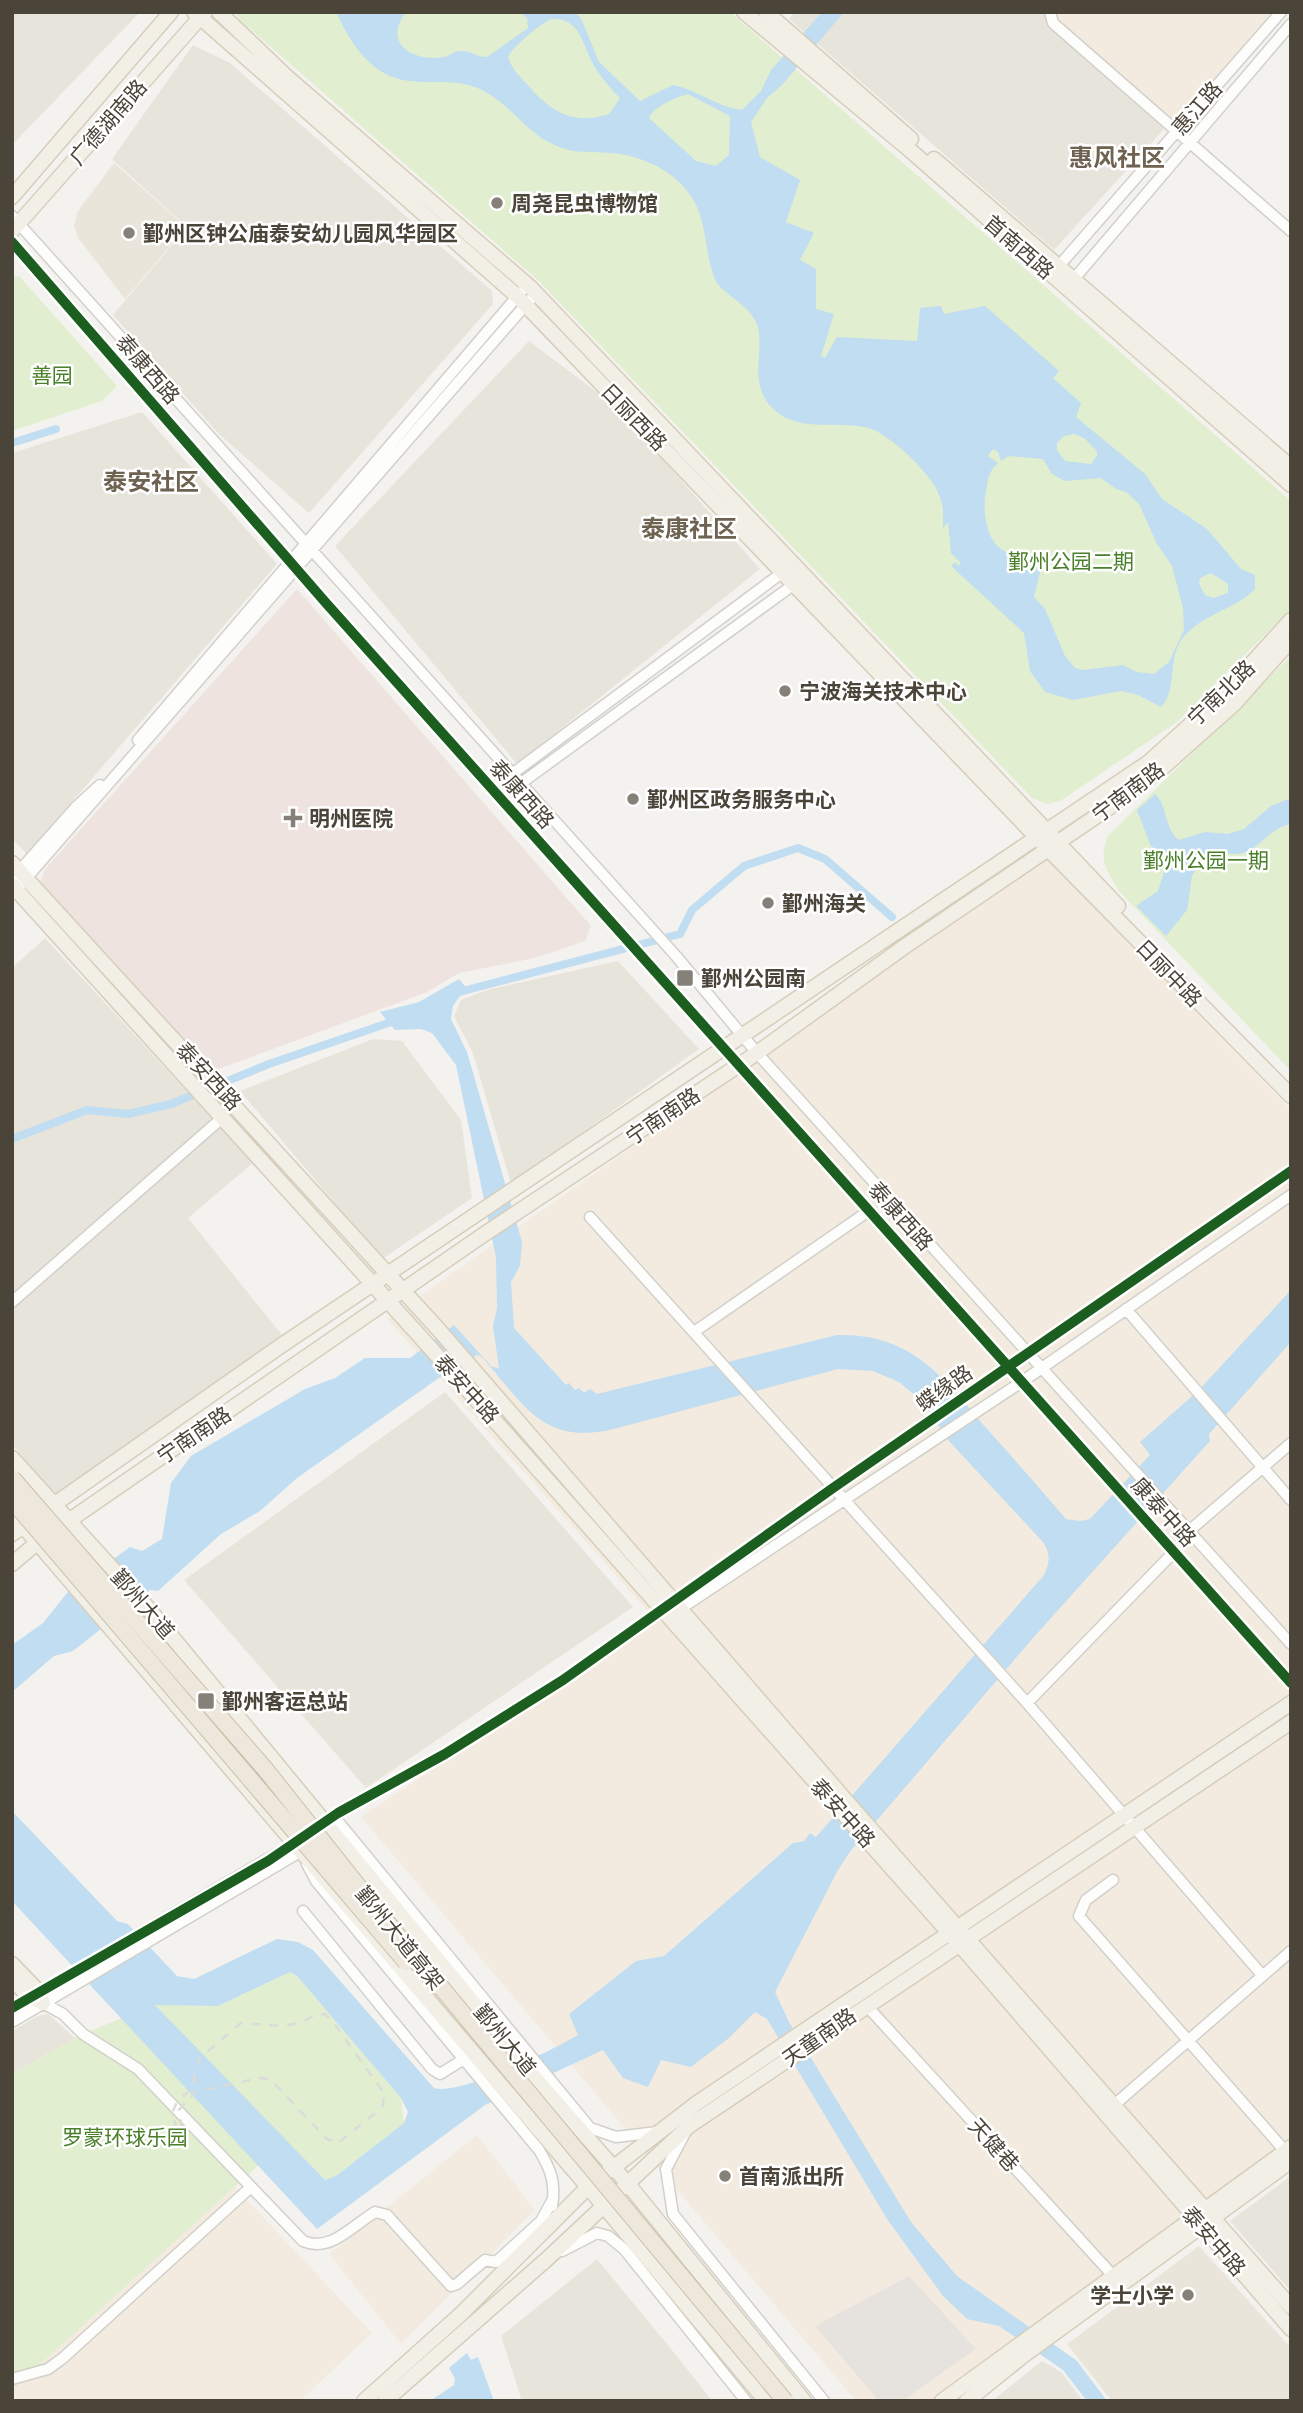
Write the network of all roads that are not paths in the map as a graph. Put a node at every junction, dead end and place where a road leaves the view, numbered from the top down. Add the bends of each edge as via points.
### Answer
1 (171, 12) edge
2 (219, 12) edge
3 (744, 12) edge
4 (1050, 12) edge
5 (1280, 12) edge
6 (200, 14) edge
7 (773, 14) edge
8 (1291, 24) edge
9 (1177, 132) junction
10 (1188, 142) junction
11 (12, 197) edge
12 (15, 223) edge
13 (1291, 231) edge
14 (12, 242) edge
15 (1058, 267) junction
16 (1073, 280) junction
17 (527, 294) junction
18 (1291, 467) edge
19 (1291, 485) edge
20 (308, 548) junction
21 (293, 566) junction
22 (783, 572) junction
23 (793, 584) junction
24 (1291, 620) edge
25 (1291, 639) edge
26 (1154, 766) junction
27 (512, 774) junction
28 (520, 784) junction
29 (1048, 840) junction
30 (16, 880) edge
31 (1155, 953) junction
32 (741, 1034) junction
33 (724, 1047) junction
34 (758, 1054) junction
35 (740, 1065) junction
36 (1291, 1084) edge
37 (1291, 1096) edge
38 (222, 1118) junction
39 (1291, 1171) edge
40 (1291, 1195) edge
41 (870, 1210) junction
42 (590, 1217) dead end
43 (389, 1275) junction
44 (373, 1285) junction
45 (404, 1291) junction
46 (12, 1301) edge
47 (389, 1302) junction
48 (1126, 1309) junction
49 (694, 1332) junction
50 (1029, 1353) junction
51 (1010, 1366) junction
52 (1043, 1367) junction
53 (1023, 1381) junction
54 (1291, 1443) edge
55 (12, 1458) edge
56 (1263, 1467) junction
57 (12, 1478) edge
58 (833, 1488) junction
59 (844, 1499) junction
60 (12, 1500) edge
61 (1291, 1500) edge
62 (52, 1504) junction
63 (12, 1513) edge
64 (68, 1522) junction
65 (17, 1530) edge
66 (1189, 1531) junction
67 (38, 1542) junction
68 (1174, 1552) junction
69 (12, 1564) edge
70 (667, 1610) junction
71 (1291, 1644) edge
72 (1291, 1683) edge
73 (1027, 1703) junction
74 (1291, 1703) edge
75 (1291, 1722) edge
76 (1129, 1821) junction
77 (333, 1825) junction
78 (297, 1849) junction
79 (1113, 1880) dead end
80 (303, 1911) dead end
81 (959, 1936) junction
82 (1291, 1951) edge
83 (12, 1964) edge
84 (1262, 1976) junction
85 (12, 1980) edge
86 (37, 1997) junction
87 (866, 2005) junction
88 (12, 2008) edge
89 (12, 2022) edge
90 (1188, 2041) junction
91 (464, 2059) junction
92 (482, 2072) junction
93 (547, 2082) junction
94 (509, 2103) junction
95 (1113, 2106) junction
96 (689, 2126) junction
97 (666, 2129) junction
98 (1289, 2153) edge
99 (613, 2167) junction
100 (628, 2184) junction
101 (251, 2187) junction
102 (587, 2187) junction
103 (553, 2199) junction
104 (603, 2206) junction
105 (1203, 2218) junction
106 (532, 2242) junction
107 (547, 2259) junction
108 (1117, 2281) junction
109 (1291, 2306) edge
110 (1291, 2329) edge
111 (12, 2379) edge
112 (365, 2401) edge
113 (385, 2401) edge
114 (746, 2401) edge
115 (766, 2401) edge
116 (773, 2401) edge
117 (785, 2401) edge
118 (804, 2401) edge
119 (824, 2401) edge
120 (942, 2401) edge
121 (967, 2401) edge

1 - 11 main road, 广德湖南路
2 - 17 main road, 日丽西路
3 - 19 main road, 首南西路 via 911,151
4 - 9 street via 1053,23
5 - 9 street, 惠江路
6 - 12 main road, 广德湖南路
6 - 17 main road, 日丽西路
7 - 15 main road, 首南西路
8 - 10 street, 惠江路
9 - 10 street
9 - 15 street, 惠江路
10 - 13 street
10 - 16 street, 惠江路
12 - 20 street, 泰康西路
14 - 21 street, 泰康西路
15 - 16 main road, 首南西路
16 - 18 main road, 首南西路
17 - 20 street
17 - 22 main road, 日丽西路
17 - 29 main road, 日丽西路
20 - 21 street
20 - 27 street, 泰康西路
21 - 30 street
21 - 33 street, 泰康西路
22 - 23 main road, 日丽西路
22 - 27 street
23 - 28 street
23 - 29 main road, 日丽西路
24 - 26 main road, 宁南北路
25 - 26 main road, 宁南南路 via 1234,704
26 - 29 main road, 宁南南路
26 - 29 main road, 宁南南路 via 1107,809
27 - 28 street, 泰康西路
28 - 32 street, 泰康西路
29 - 31 main road, 日丽中路 via 1111,912
29 - 31 main road, 日丽中路 via 1130,920
29 - 32 main road, 宁南南路
29 - 34 main road, 宁南南路
30 - 38 main road, 泰安西路
30 - 43 main road, 泰安西路 via 205,1072
31 - 36 main road, 日丽中路
31 - 37 main road, 日丽中路
32 - 33 main road, 宁南南路
32 - 34 street, 泰康西路
33 - 35 street, 泰康西路
33 - 43 main road, 宁南南路
34 - 35 main road, 宁南南路
34 - 50 street, 泰康西路
35 - 41 street, 泰康西路
35 - 45 main road, 宁南南路
38 - 44 main road, 泰安西路
38 - 46 street
39 - 50 street, 蝶缘路
40 - 48 street, 蝶缘路
41 - 49 street
41 - 51 street, 泰康西路
42 - 49 street
43 - 44 main road, 宁南南路
43 - 45 main road, 泰安西路
44 - 47 main road, 泰安西路
44 - 62 main road, 宁南南路
45 - 47 main road, 宁南南路
45 - 70 main road, 泰安中路
47 - 64 main road, 宁南南路
47 - 70 main road, 泰安中路
48 - 52 street, 蝶缘路
48 - 56 street
49 - 58 street
50 - 51 street, 蝶缘路
50 - 52 street, 康泰中路
51 - 53 street, 康泰中路
51 - 58 street, 蝶缘路
52 - 53 street, 蝶缘路
52 - 66 street, 康泰中路
53 - 59 street, 蝶缘路
53 - 68 street, 康泰中路
54 - 56 street
55 - 62 main road, 鄞州大道
56 - 61 street
56 - 66 street
57 - 117 highway, 鄞州大道高架, bridge via 266,1770
58 - 59 street
58 - 70 street, 蝶缘路
59 - 70 street, 蝶缘路
59 - 73 street
60 - 116 highway, 鄞州大道高架, bridge
62 - 64 main road, 鄞州大道
62 - 65 main road, 宁南南路
63 - 65 main road, 鄞州大道
64 - 67 main road, 宁南南路
64 - 77 main road, 鄞州大道 via 149,1609
65 - 67 main road, 鄞州大道
66 - 71 street, 康泰中路
67 - 69 main road, 宁南南路
67 - 78 main road, 鄞州大道
68 - 72 street, 康泰中路
68 - 73 street
70 - 77 street via 445,1754 349,1809
70 - 81 main road, 泰安中路
73 - 76 street
74 - 76 main road, 天童南路
75 - 76 main road, 天童南路
76 - 81 main road, 天童南路
76 - 84 street
77 - 78 street
77 - 93 main road, 鄞州大道
78 - 86 street
78 - 86 street via 81,1982
78 - 91 street via 316,1881
78 - 92 main road, 鄞州大道
79 - 90 street via 1086,1900 1079,1916
80 - 91 street via 432,2069 440,2074
81 - 87 main road, 天童南路
81 - 95 main road, 泰安中路
81 - 97 main road, 天童南路 via 697,2103
81 - 105 main road, 泰安中路
82 - 84 street
83 - 86 main road
84 - 90 street
85 - 86 main road
86 - 88 street
86 - 89 street
86 - 101 street via 83,2035 138,2069
87 - 96 main road, 天童南路
87 - 108 street, 天健巷
90 - 95 street
90 - 98 street
91 - 92 street
92 - 94 main road, 鄞州大道
93 - 97 street via 590,2128 616,2137
93 - 99 main road, 鄞州大道
94 - 102 main road, 鄞州大道
94 - 103 street via 550,2168
95 - 105 main road, 泰安中路
96 - 100 main road, 天童南路
96 - 119 street via 666,2169 673,2214
97 - 99 main road, 天童南路
98 - 105 main road
99 - 100 main road, 鄞州大道
99 - 102 main road, 天童南路
100 - 104 main road, 天童南路
100 - 118 main road, 鄞州大道
101 - 103 street via 303,2241 316,2247 329,2244 375,2212 387,2215 451,2286 485,2260 496,2262 541,2221
101 - 111 street via 63,2358 48,2369
102 - 104 main road, 鄞州大道
102 - 106 main road, 天童南路
103 - 106 street via 544,2230
104 - 107 main road, 天童南路
104 - 115 main road, 鄞州大道
105 - 108 main road
105 - 109 main road, 泰安中路
105 - 110 main road, 泰安中路
106 - 112 main road, 天童南路
107 - 113 main road, 天童南路
107 - 114 street via 597,2233 608,2236 624,2249
108 - 120 main road
108 - 121 main road

